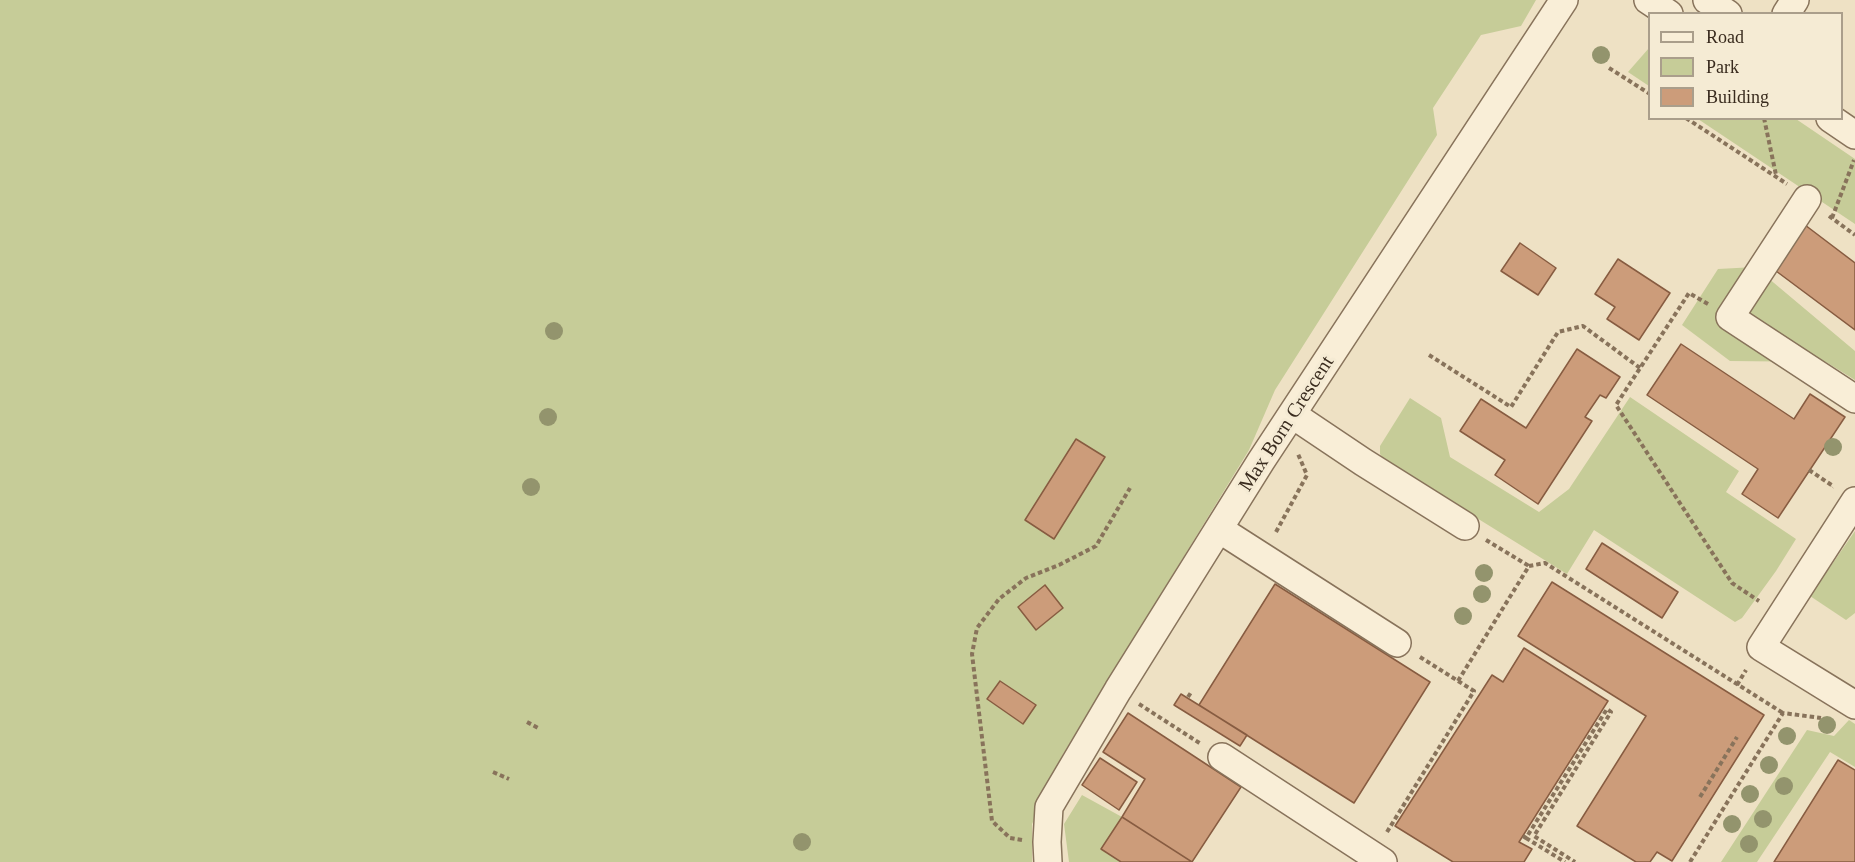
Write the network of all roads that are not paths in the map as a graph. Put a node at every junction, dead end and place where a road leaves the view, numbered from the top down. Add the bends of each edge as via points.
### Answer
1 (1564, 0) edge
2 (1648, 0) edge
3 (1707, 0) edge
4 (1666, 12) edge
5 (1725, 12) edge
6 (1833, 120) edge
7 (1855, 135) edge
8 (1807, 199) road end
9 (1855, 399) edge
10 (1289, 420) junction
11 (1855, 501) edge
12 (1465, 526) road end
13 (1219, 529) junction
14 (1397, 643) road end
15 (1852, 703) edge
16 (1222, 758) road end
17 (1047, 852) edge
18 (1378, 859) edge

1 - 10 lane, Max Born Crescent
2 - 4 lane
3 - 5 lane
6 - 7 lane
8 - 9 lane via 1730,316
10 - 12 lane
10 - 13 lane, Max Born Crescent
11 - 15 lane via 1761,647
13 - 14 lane
13 - 17 lane, Max Born Crescent via 1049,807
16 - 18 lane

